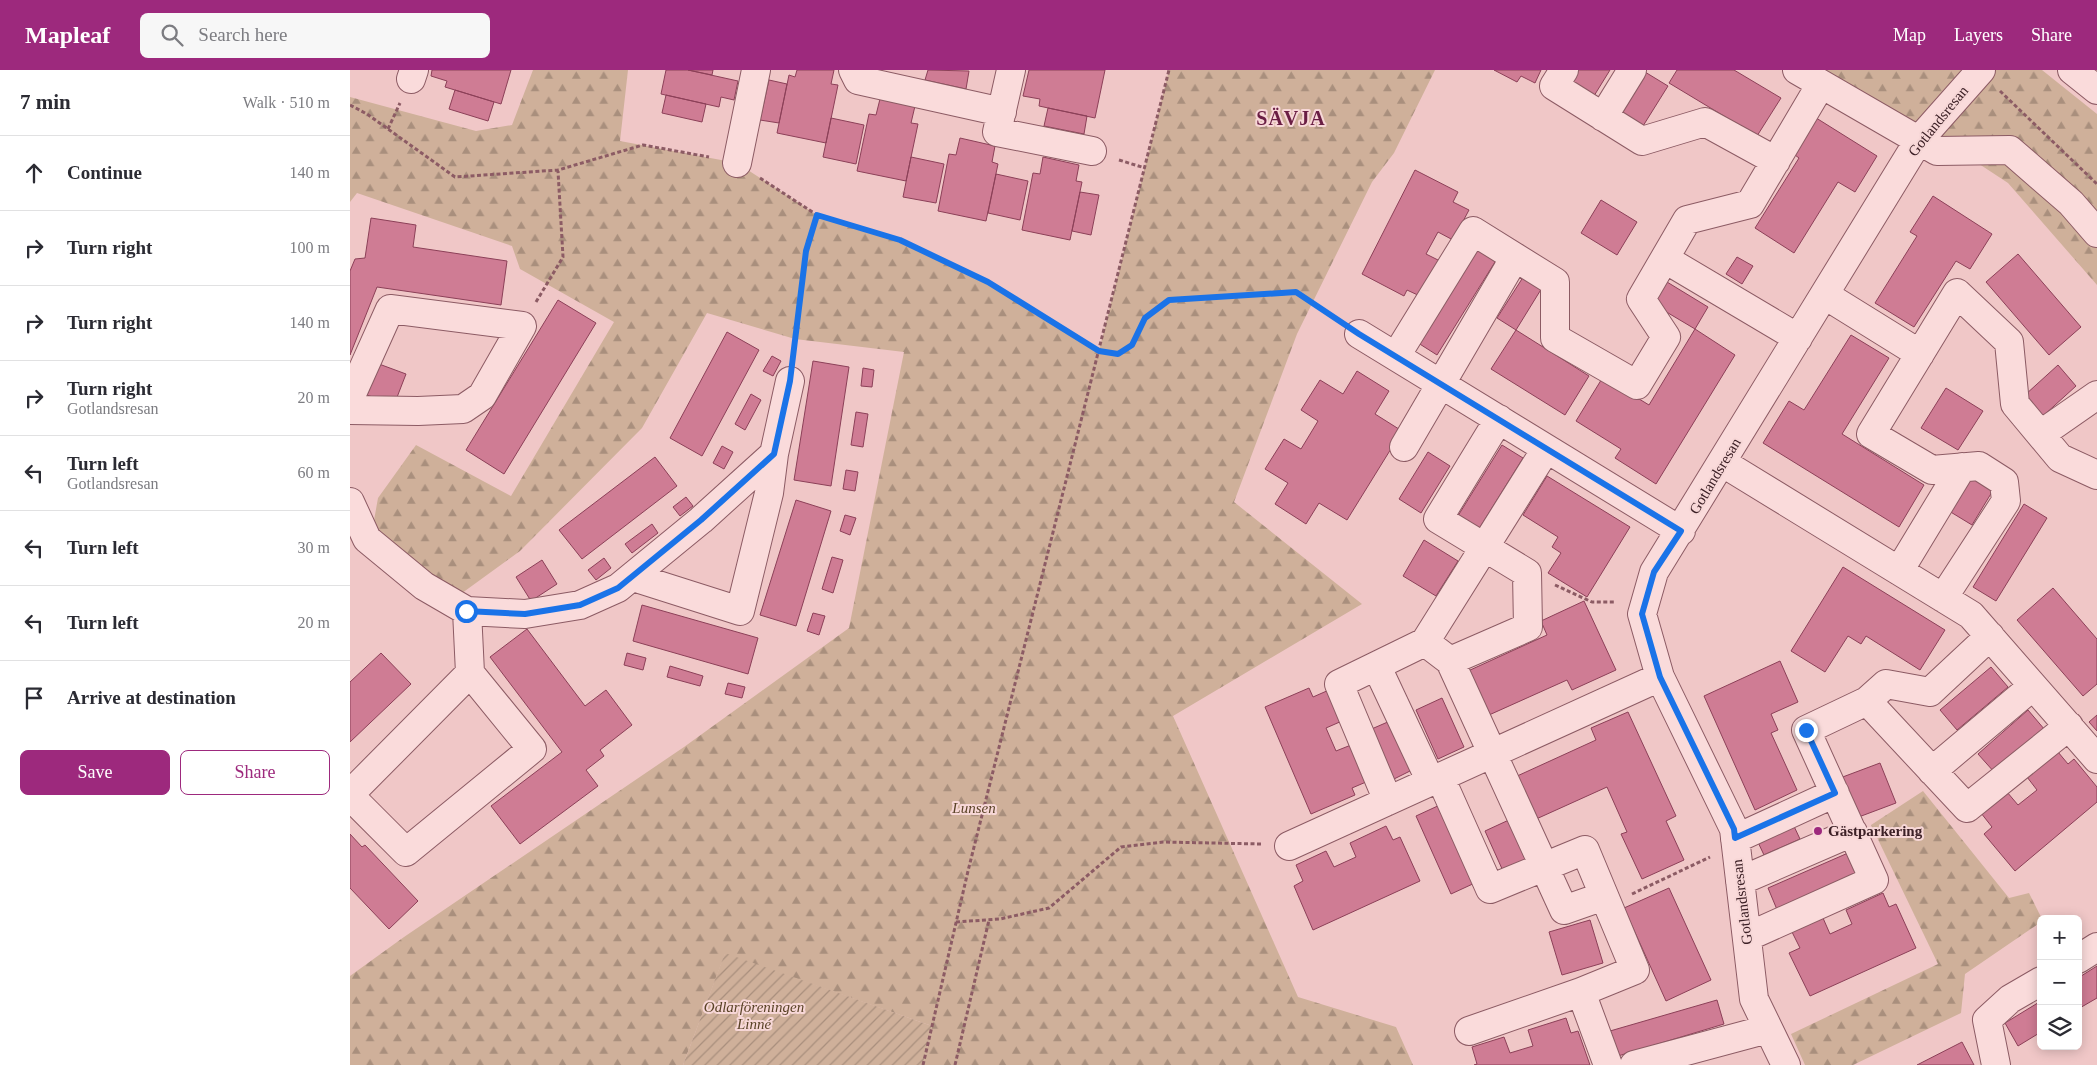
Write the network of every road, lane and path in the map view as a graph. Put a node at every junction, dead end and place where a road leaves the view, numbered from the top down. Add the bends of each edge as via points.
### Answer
1 (756, 70) edge
2 (853, 70) edge
3 (1011, 70) edge
4 (1169, 70) edge
5 (1564, 70) edge
6 (1632, 70) edge
7 (1797, 70) edge
8 (1980, 70) edge
9 (2072, 70) edge
10 (1821, 84) junction
11 (2097, 90) edge
12 (350, 105) edge
13 (1002, 112) junction
14 (1602, 117) junction
15 (1919, 140) junction
16 (1092, 151) dead end
17 (1776, 161) junction
18 (736, 163) junction
19 (558, 170) junction
20 (2097, 184) edge
21 (817, 215) junction
22 (2097, 233) edge
23 (1515, 258) junction
24 (1665, 259) junction
25 (1825, 295) junction
26 (522, 326) junction
27 (1359, 334) joint
28 (1798, 338) junction
29 (1099, 351) junction
30 (1920, 354) junction
31 (1396, 356) junction
32 (790, 381) joint
33 (1440, 384) junction
34 (2097, 395) edge
35 (350, 398) edge
36 (350, 410) edge
37 (1499, 420) junction
38 (2040, 434) junction
39 (1404, 447) dead end
40 (1546, 449) junction
41 (774, 454) junction
42 (1723, 462) junction
43 (1962, 467) junction
44 (2097, 475) edge
45 (350, 502) edge
46 (1681, 531) junction
47 (358, 547) edge
48 (1484, 547) junction
49 (1899, 571) junction
50 (1527, 573) junction
51 (633, 577) junction
52 (1618, 596) dead end
53 (1943, 598) junction
54 (1616, 602) junction
55 (1614, 610) dead end
56 (466, 611) junction
57 (1990, 636) junction
58 (1425, 642) junction
59 (1450, 661) junction
60 (1377, 667) junction
61 (470, 673) junction
62 (1660, 677) junction
63 (2033, 686) junction
64 (1867, 700) junction
65 (2069, 726) junction
66 (1492, 754) junction
67 (2097, 758) edge
68 (1932, 771) junction
69 (1435, 780) junction
70 (1835, 793) junction
71 (350, 795) edge
72 (1388, 801) junction
73 (1852, 832) junction
74 (1289, 846) joint
75 (1725, 847) junction
76 (1545, 867) junction
77 (1740, 881) junction
78 (1606, 900) junction
79 (989, 920) junction
80 (956, 922) junction
81 (1746, 937) junction
82 (2097, 947) edge
83 (2082, 956) edge
84 (1621, 976) junction
85 (2037, 983) edge
86 (1581, 992) junction
87 (1594, 1026) junction
88 (1768, 1029) junction
89 (1469, 1030) dead end
90 (923, 1065) edge
91 (955, 1065) edge
92 (1608, 1065) edge
93 (1634, 1065) edge
94 (1786, 1065) edge
95 (1996, 1065) edge

1 - 18 street
2 - 13 street via 858,80
3 - 13 street
4 - 29 path
5 - 14 street via 1554,86
6 - 14 street
7 - 10 street
8 - 15 street, Gotlandsresan
8 - 20 path
9 - 11 street
10 - 15 street
10 - 17 street
12 - 19 path via 455,177
13 - 16 street via 997,132
14 - 17 street via 1642,141 1705,122
15 - 22 street via 1937,151 2010,150 2071,202
15 - 25 street, Gotlandsresan
17 - 24 street via 1750,204 1687,220
18 - 19 path via 643,145
18 - 21 path
19 - 26 path via 563,258
21 - 29 path via 900,240 970,273
21 - 32 path via 806,251
23 - 24 street via 1555,282 1554,338 1636,385 1666,337 1642,299
23 - 31 street via 1473,231
23 - 33 street
24 - 28 street
25 - 28 street, Gotlandsresan
25 - 30 street
26 - 35 street via 390,310
26 - 36 street via 482,396 463,409 418,412
27 - 29 path via 1296,292 1169,300 1145,318 1132,345 1118,354
27 - 31 street
28 - 42 street, Gotlandsresan
29 - 80 path
30 - 38 street via 1957,292 2010,342 2015,404
30 - 43 street via 1871,434 1932,470
31 - 33 street
32 - 41 street
33 - 37 street
33 - 39 street
34 - 38 street
37 - 40 street
37 - 48 street via 1438,519
38 - 44 street via 2060,458
40 - 46 street
40 - 48 street
41 - 51 street
41 - 51 street via 769,493 740,611
42 - 46 street, Gotlandsresan
42 - 49 street
43 - 49 street
43 - 53 street via 1979,466 2004,482 2006,501
45 - 47 street
46 - 62 street, Gotlandsresan via 1654,572 1642,614
47 - 56 street
48 - 50 street
48 - 58 street
49 - 53 street
50 - 54 path via 1592,602
50 - 59 street via 1528,627
51 - 56 street via 618,588 580,605 525,614
52 - 54 path
53 - 57 street via 1971,615
54 - 55 path
56 - 61 street
57 - 63 street
57 - 64 street via 1930,692 1886,684
58 - 59 street
58 - 60 street
59 - 66 street
60 - 69 street
60 - 72 street via 1339,684
61 - 71 street
61 - 71 street via 532,749 406,852
62 - 66 street
62 - 75 street, Gotlandsresan via 1734,829
63 - 65 street
63 - 68 street
64 - 68 street
64 - 70 street via 1806,730
65 - 67 street
65 - 68 street via 1967,808
66 - 69 street
66 - 76 street
69 - 72 street
69 - 76 street via 1490,889
70 - 73 street
70 - 75 street
72 - 74 street
73 - 77 street
73 - 81 street via 1874,880
74 - 79 path via 1163,842 1120,847 1049,908
75 - 77 street, Gotlandsresan
75 - 78 path
76 - 78 street via 1564,910
76 - 78 street via 1585,850
77 - 81 street, Gotlandsresan
78 - 84 street via 1635,970
79 - 80 path
79 - 91 path
80 - 90 path
81 - 88 street, Gotlandsresan via 1754,999
82 - 83 street
84 - 86 street
84 - 87 street
85 - 95 street via 2010,999 1987,1020
86 - 87 street
86 - 89 street
87 - 92 street
88 - 93 street
88 - 94 street, Gotlandsresan

